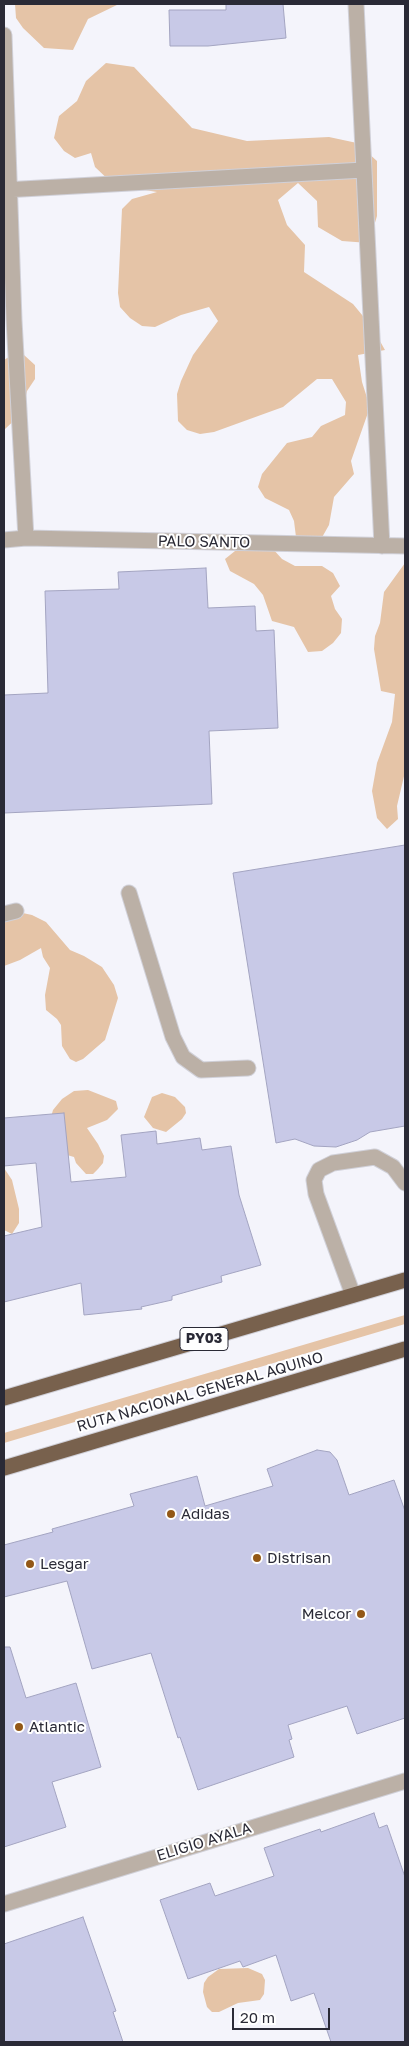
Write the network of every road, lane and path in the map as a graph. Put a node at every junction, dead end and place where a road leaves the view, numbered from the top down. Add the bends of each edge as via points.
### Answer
1 (356, 4) edge
2 (4, 35) edge
3 (364, 170) junction
4 (6, 190) edge
5 (26, 538) junction
6 (4, 540) edge
7 (382, 546) junction
8 (405, 546) edge
9 (129, 893) dead end
10 (248, 1068) dead end
11 (405, 1183) edge
12 (405, 1280) edge
13 (353, 1295) junction
14 (405, 1349) edge
15 (4, 1398) edge
16 (4, 1468) edge
17 (405, 1781) edge
18 (4, 1904) edge

1 - 3 street
2 - 4 street
3 - 4 street
3 - 7 street
4 - 5 street
5 - 6 street, PALO SANTO
5 - 7 street, PALO SANTO
7 - 8 street, PALO SANTO
9 - 10 street via 173,1037 183,1057 201,1070
11 - 13 street via 392,1167 375,1157 333,1163 319,1170 314,1180 316,1194
12 - 13 highway, PY03
13 - 15 highway, PY03
14 - 16 highway, RUTA NACIONAL GENERAL AQUINO
17 - 18 street, ELIGIO AYALA

